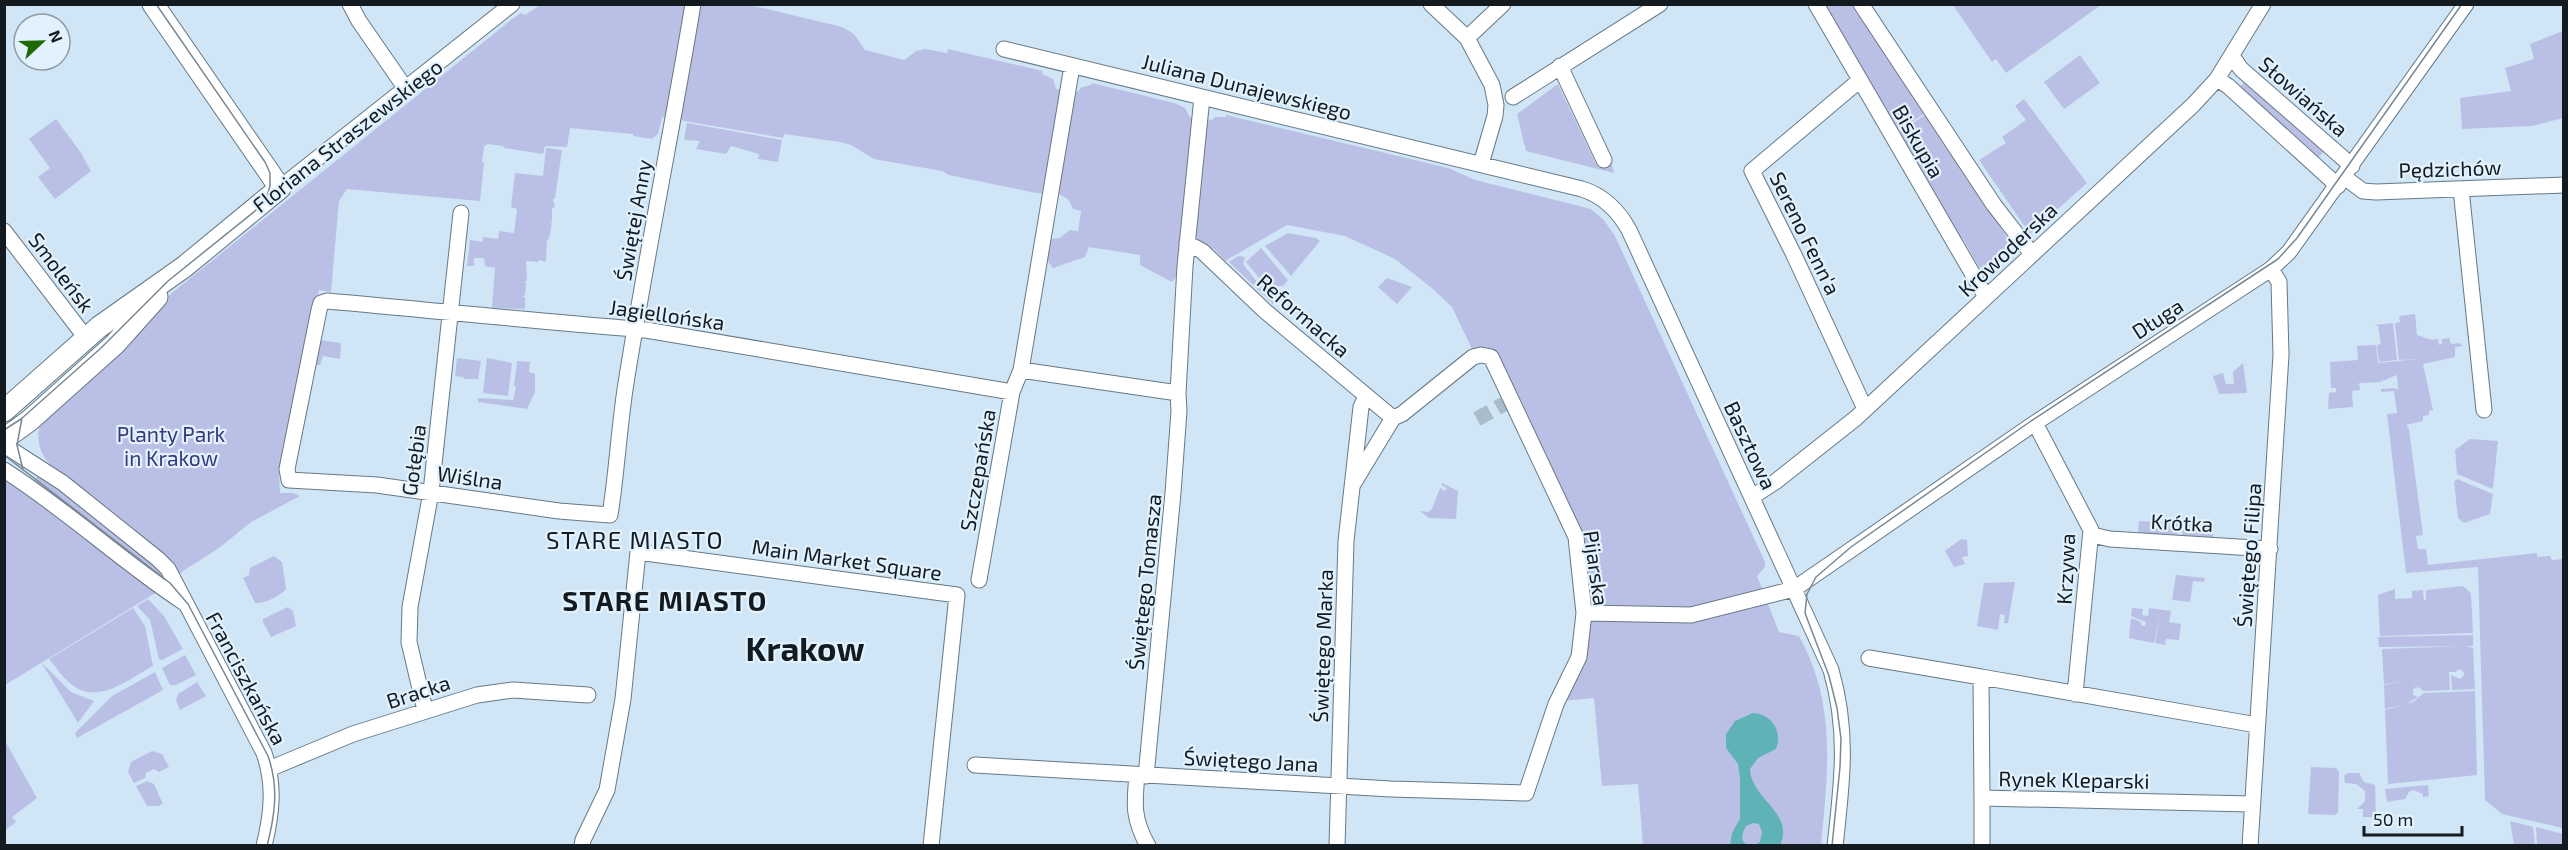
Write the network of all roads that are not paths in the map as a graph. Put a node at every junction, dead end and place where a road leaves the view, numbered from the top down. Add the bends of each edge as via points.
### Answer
1 (153, 4) edge
2 (350, 4) edge
3 (512, 4) edge
4 (693, 4) edge
5 (1431, 4) edge
6 (1503, 4) edge
7 (1660, 4) edge
8 (1816, 4) edge
9 (1861, 4) edge
10 (2263, 4) edge
11 (2466, 4) edge
12 (1467, 38) junction
13 (1004, 49) dead end
14 (2232, 56) junction
15 (1072, 66) junction
16 (1560, 66) junction
17 (1860, 80) junction
18 (2217, 80) junction
19 (406, 89) junction
20 (1202, 97) junction
21 (1513, 97) dead end
22 (1604, 160) dead end
23 (1481, 164) junction
24 (2344, 176) junction
25 (2564, 185) edge
26 (280, 188) junction
27 (2461, 189) junction
28 (461, 213) dead end
29 (4, 231) edge
30 (1187, 243) junction
31 (2032, 254) junction
32 (184, 267) junction
33 (2271, 268) junction
34 (1986, 297) junction
35 (452, 314) junction
36 (635, 329) junction
37 (86, 338) junction
38 (1491, 357) joint
39 (1021, 370) junction
40 (1012, 392) junction
41 (1178, 393) junction
42 (1366, 396) junction
43 (1865, 409) junction
44 (2484, 410) dead end
45 (4, 411) edge
46 (1393, 418) junction
47 (2035, 423) junction
48 (4, 439) edge
49 (4, 445) edge
50 (4, 470) edge
51 (289, 480) joint
52 (1353, 484) junction
53 (431, 492) junction
54 (1752, 496) junction
55 (609, 515) joint
56 (2092, 535) junction
57 (2270, 549) junction
58 (979, 580) dead end
59 (1794, 589) junction
60 (183, 602) junction
61 (1584, 613) junction
62 (1869, 658) dead end
63 (1981, 677) junction
64 (2075, 694) junction
65 (588, 695) dead end
66 (425, 710) junction
67 (2257, 725) junction
68 (975, 765) dead end
69 (269, 769) junction
70 (1142, 776) junction
71 (1339, 786) junction
72 (1526, 793) joint
73 (1982, 798) junction
74 (2251, 804) junction
75 (264, 846) edge
76 (582, 846) edge
77 (932, 846) edge
78 (1148, 846) edge
79 (1337, 846) edge
80 (1836, 846) edge
81 (1982, 846) edge
82 (2250, 846) edge

1 - 26 street
2 - 19 street
3 - 19 street, Floriana Straszewskiego
4 - 36 street, Świętej Anny via 648,220
5 - 12 street
6 - 12 street
7 - 16 street
8 - 17 street, Biskupia
9 - 31 street, Biskupia via 1994,204
10 - 14 street, Krowoderska
11 - 24 street, Długa
12 - 23 street via 1491,85 1496,105
13 - 15 street, Juliana Dunajewskiego
14 - 18 street, Krowoderska
14 - 24 street, Słowiańska
15 - 20 street, Juliana Dunajewskiego
15 - 39 street, Szczepańska
16 - 21 street
16 - 22 street
17 - 34 street, Biskupia
17 - 43 street, Sereno Fenn'a via 1752,171
18 - 24 street, Słowiańska
18 - 31 street, Krowoderska
19 - 26 street, Floriana Straszewskiego
20 - 23 street, Juliana Dunajewskiego
20 - 30 street
23 - 54 street, Basztowa via 1587,191 1618,212
24 - 27 street, Pędzichów via 2363,191
24 - 33 street, Długa via 2289,252
25 - 27 street, Pędzichów
26 - 32 street, Floriana Straszewskiego
27 - 44 street
28 - 35 street, Gołębia
29 - 37 street, Smoleńsk
30 - 41 street, Świętego Tomasza
30 - 42 street, Reformacka via 1202,251 1265,311
31 - 34 street, Krowoderska
32 - 37 street, Floriana Straszewskiego
32 - 48 street, Floriana Straszewskiego via 115,344
33 - 47 street, Długa
33 - 57 street, Świętego Filipa via 2279,282 2282,338
34 - 43 street, Krowoderska
35 - 36 street, Jagiellońska
35 - 51 street, Jagiellońska via 321,303 286,469
35 - 53 street, Gołębia
36 - 40 street, Jagiellońska
36 - 55 street, Świętej Anny
37 - 45 street, Floriana Straszewskiego
38 - 46 street, Świętego Marka via 1473,357
38 - 61 street, Pijarska via 1508,402 1575,537
39 - 40 street, Szczepańska
39 - 41 street
40 - 58 street, Szczepańska
41 - 70 street, Świętego Tomasza via 1173,492
42 - 46 street, Reformacka
42 - 52 street, Świętego Marka via 1361,408
43 - 54 street, Krowoderska
46 - 52 street, Świętego Marka
47 - 56 street, Krzywa
47 - 59 street, Długa
49 - 60 street, Franciszkańska via 63,483 158,559 168,569
50 - 60 street, Franciszkańska
51 - 53 street, Wiślna
52 - 71 street, Świętego Marka via 1346,541
53 - 55 street, Wiślna
53 - 66 street, Gołębia via 410,607 409,642
54 - 59 street, Basztowa
56 - 57 street, Krótka
56 - 64 street, Krzywa
57 - 67 street, Świętego Filipa
59 - 61 street via 1691,615
59 - 80 street, Basztowa via 1828,663 1841,711 1844,759
60 - 69 street, Franciszkańska via 254,731
61 - 72 street, Pijarska via 1579,657 1556,704
62 - 63 street
63 - 64 street
63 - 73 street, Rynek Kleparski
64 - 67 street
65 - 66 street, Bracka via 513,690 477,695
66 - 69 street, Bracka via 353,734
67 - 74 street, Świętego Filipa
68 - 70 street, Świętego Jana
69 - 75 street, Franciszkańska via 272,811
70 - 71 street, Świętego Jana
70 - 78 street, Świętego Tomasza via 1134,808
71 - 72 street, Świętego Jana
71 - 79 street, Świętego Marka
73 - 74 street, Rynek Kleparski
73 - 81 street
74 - 82 street, Świętego Filipa
76 - 77 street, Main Market Square via 607,790 623,699 638,552 957,595

